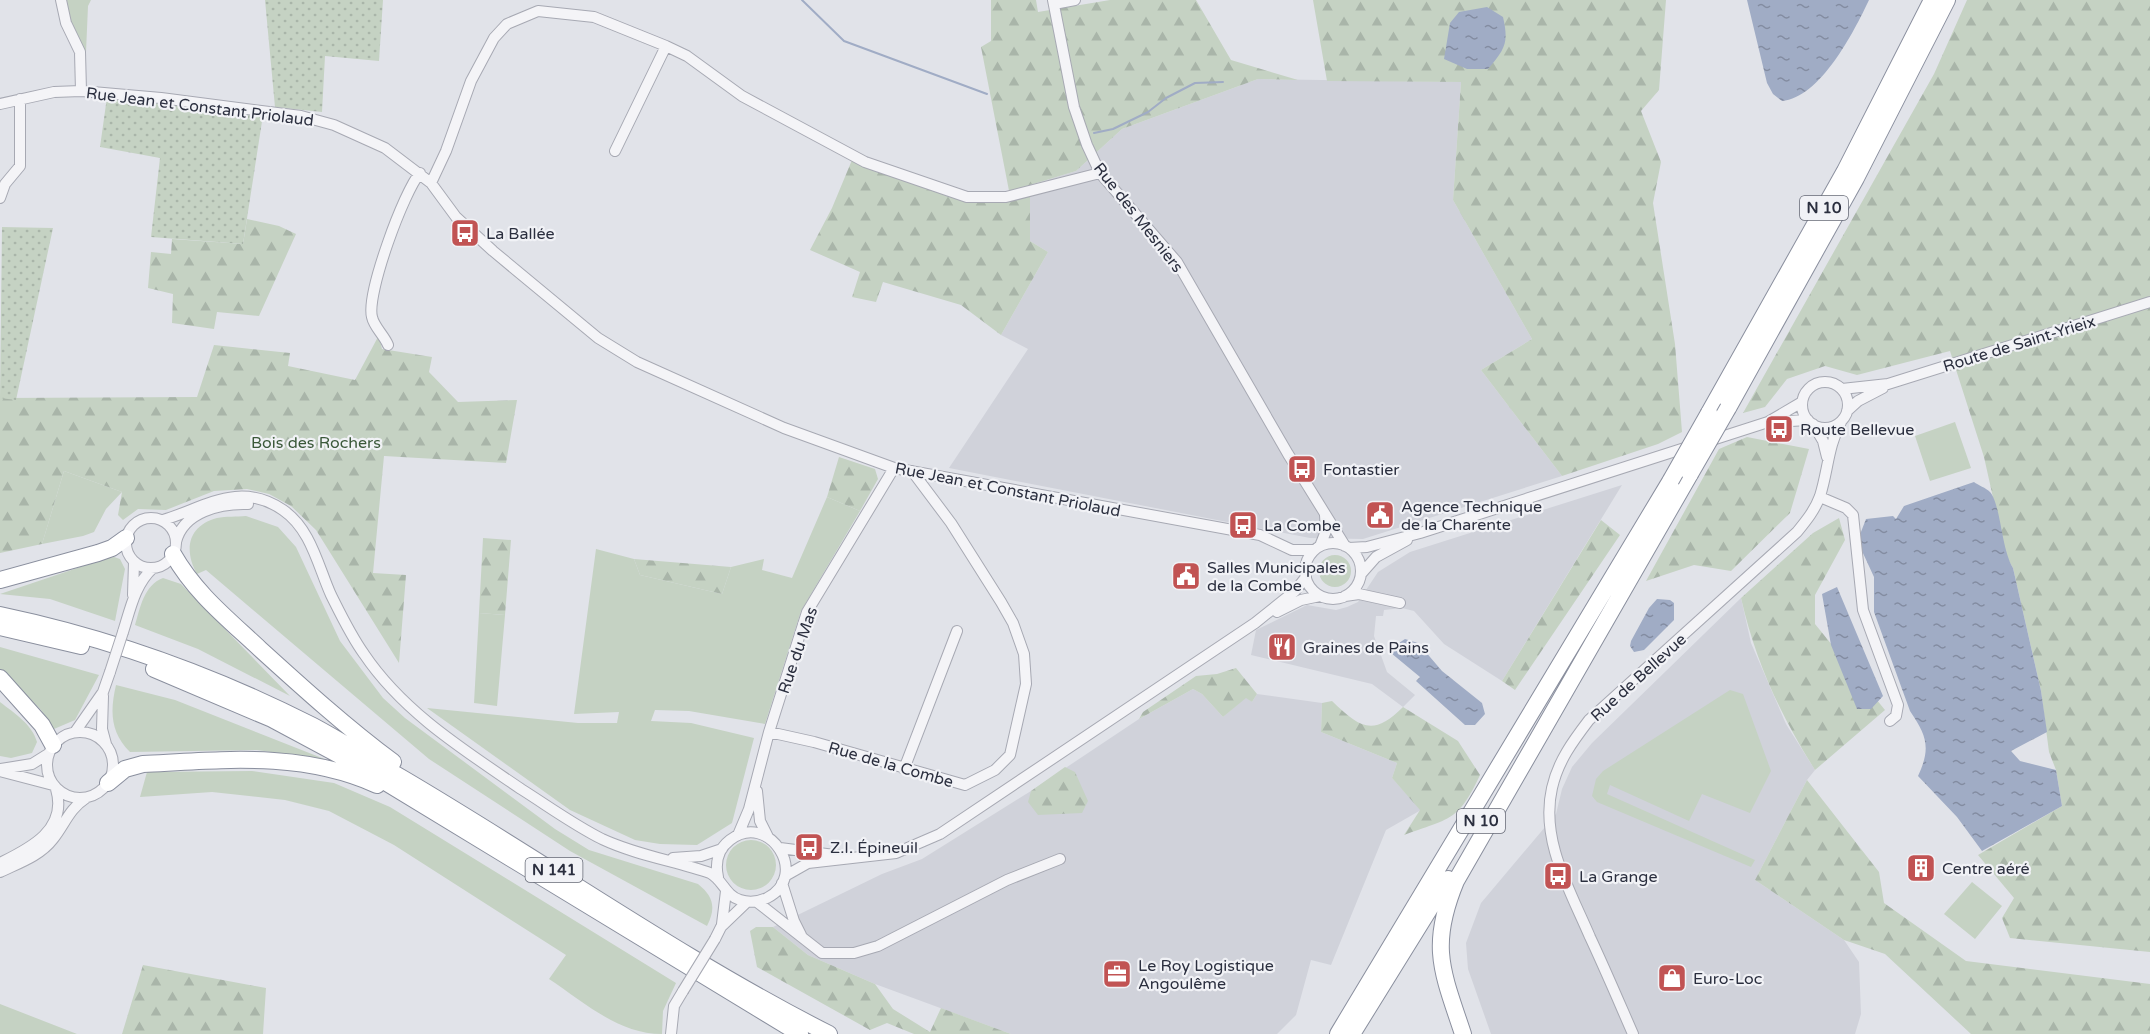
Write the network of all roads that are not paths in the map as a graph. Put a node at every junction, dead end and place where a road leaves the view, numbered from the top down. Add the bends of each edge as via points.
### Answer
1 (62, 0) edge
2 (1075, 0) edge
3 (1932, 0) edge
4 (1947, 0) edge
5 (1054, 2) edge
6 (666, 46) junction
7 (81, 91) junction
8 (20, 99) junction
9 (0, 104) edge
10 (615, 151) dead end
11 (420, 173) junction
12 (1100, 173) junction
13 (430, 183) junction
14 (0, 198) edge
15 (2150, 302) edge
16 (388, 345) dead end
17 (1888, 384) junction
18 (1842, 388) junction
19 (1802, 402) junction
20 (1847, 411) junction
21 (1768, 422) junction
22 (1810, 422) junction
23 (1840, 422) junction
24 (1827, 458) junction
25 (894, 468) junction
26 (912, 471) junction
27 (1820, 497) junction
28 (1324, 509) junction
29 (162, 520) junction
30 (1420, 533) junction
31 (126, 538) junction
32 (1347, 547) junction
33 (175, 548) junction
34 (1317, 548) junction
35 (1292, 550) junction
36 (134, 562) junction
37 (318, 564) junction
38 (153, 568) junction
39 (1305, 572) junction
40 (1360, 576) junction
41 (0, 580) edge
42 (1320, 596) junction
43 (1344, 596) junction
44 (133, 599) junction
45 (1374, 599) junction
46 (1400, 603) dead end
47 (1611, 608) junction
48 (0, 615) edge
49 (1255, 623) junction
50 (0, 627) edge
51 (957, 631) dead end
52 (0, 678) edge
53 (103, 692) junction
54 (1890, 721) dead end
55 (75, 732) junction
56 (769, 732) junction
57 (106, 744) junction
58 (50, 749) junction
59 (904, 769) junction
60 (0, 770) edge
61 (756, 779) junction
62 (108, 783) junction
63 (54, 787) junction
64 (425, 791) junction
65 (87, 798) junction
66 (445, 820) junction
67 (738, 835) junction
68 (768, 837) junction
69 (780, 848) junction
70 (722, 849) junction
71 (854, 858) junction
72 (1060, 858) dead end
73 (667, 859) junction
74 (0, 862) edge
75 (0, 872) edge
76 (1436, 872) junction
77 (718, 878) junction
78 (783, 880) junction
79 (726, 891) junction
80 (752, 902) junction
81 (721, 927) junction
82 (804, 940) junction
83 (671, 1034) edge
84 (800, 1034) edge
85 (829, 1034) edge
86 (1326, 1034) edge
87 (1338, 1034) edge
88 (1353, 1034) edge
89 (1463, 1034) edge
90 (1633, 1034) edge

1 - 7 street via 66,23 80,52
2 - 5 street
3 - 76 highway, N 10, bridge via 1845,171 1671,480
4 - 47 highway, N 10, bridge via 1856,178
5 - 12 street, Rue des Mesniers via 1074,107
6 - 10 street
6 - 12 street via 687,56 749,100 865,162 967,197 1006,197
6 - 13 street via 579,14 538,11 520,16 501,30 483,56
7 - 8 street, Rue Jean et Constant Priolaud
7 - 11 street, Rue Jean et Constant Priolaud via 321,121 391,151
8 - 9 street, Rue Jean et Constant Priolaud
8 - 14 street via 20,166 5,184
11 - 13 street, Rue Jean et Constant Priolaud
11 - 16 street via 401,203 373,298 372,317
12 - 28 street, Rue des Mesniers via 1177,262
13 - 25 street, Rue Jean et Constant Priolaud via 472,232 614,349 784,428
15 - 17 street, Route de Saint-Yrieix
17 - 18 street, Route de Saint-Yrieix
17 - 20 street, Route de Saint-Yrieix via 1858,400
18 - 19 street via 1830,382 1818,383 1807,390
18 - 20 street via 1848,399
19 - 21 street
19 - 22 street
20 - 23 street
21 - 22 street
21 - 30 street
22 - 23 street via 1830,427
22 - 24 street
23 - 24 street, Rue de Bellevue
24 - 27 street, Rue de Bellevue
25 - 26 street, Rue Jean et Constant Priolaud
25 - 56 street, Rue du Mas via 807,612
26 - 35 street, Rue Jean et Constant Priolaud via 1260,535
26 - 59 street, Rue de la Combe via 951,523 1013,623 1022,645 1026,684 1010,755 995,770 965,785
27 - 54 street via 1853,515 1863,610 1898,705 1896,716
27 - 90 street, Rue de Bellevue via 1797,532 1590,720 1559,765 1551,788 1549,812 1554,848
28 - 32 street, Rue des Mesniers
28 - 34 street via 1326,531
29 - 31 street via 150,517 137,522
29 - 33 street via 170,526
29 - 37 street via 219,498 259,500 284,510 292,518 314,549
30 - 32 street via 1367,547
30 - 40 street via 1383,552
31 - 36 street
31 - 41 highway via 98,553
32 - 34 street via 1333,543
32 - 40 street via 1356,555
33 - 37 street via 181,527 208,509 253,504 279,515 296,531
33 - 38 street via 161,566
33 - 64 highway via 187,578 207,600
34 - 35 street, Rue Jean et Constant Priolaud
34 - 39 street
35 - 39 street, Rue Jean et Constant Priolaud
36 - 38 street
36 - 44 street
37 - 73 street via 340,614 364,654 414,712 587,831 621,847
38 - 44 street
39 - 42 street
39 - 49 street via 1294,591
40 - 43 street
40 - 45 street
42 - 43 street
42 - 49 street via 1301,600
43 - 45 street via 1359,594
44 - 53 street, bridge
45 - 46 street
47 - 88 highway, N 10
47 - 89 highway via 1456,881 1448,902 1439,951 1444,980
48 - 64 highway, N 141 via 140,652 210,679 315,727
49 - 71 street via 940,834 896,853
50 - 66 highway, N 141 via 129,659 206,690 272,719 354,763
51 - 59 street
52 - 58 highway via 42,725
53 - 55 street
53 - 57 street via 102,729
55 - 57 street via 97,736
55 - 58 street
56 - 59 street, Rue de la Combe
56 - 61 street, Rue du Mas
57 - 62 street via 113,763
58 - 60 street via 32,764
58 - 63 street via 46,770
60 - 63 street
61 - 67 street, Rue du Mas
61 - 68 street, Rue du Mas via 760,821
62 - 65 street
62 - 66 highway via 125,769 143,764 291,761 374,783
63 - 65 street via 70,797
63 - 74 street via 58,809 53,825 34,845
64 - 85 highway, N 141
65 - 75 street via 76,804 54,839 42,850
66 - 84 highway, N 141
67 - 68 street
67 - 70 street
68 - 69 street
69 - 71 street
69 - 78 street via 785,861
70 - 73 street via 701,856
70 - 77 street via 717,863
71 - 78 street via 808,864
72 - 82 street via 1007,880 878,946 837,955 822,953
73 - 77 street
76 - 86 highway
76 - 87 highway, N 10
77 - 79 street
78 - 80 street via 772,895
78 - 82 street via 794,921
79 - 80 street
79 - 81 street
80 - 81 street
80 - 82 street
81 - 83 street, bridge via 674,1006

